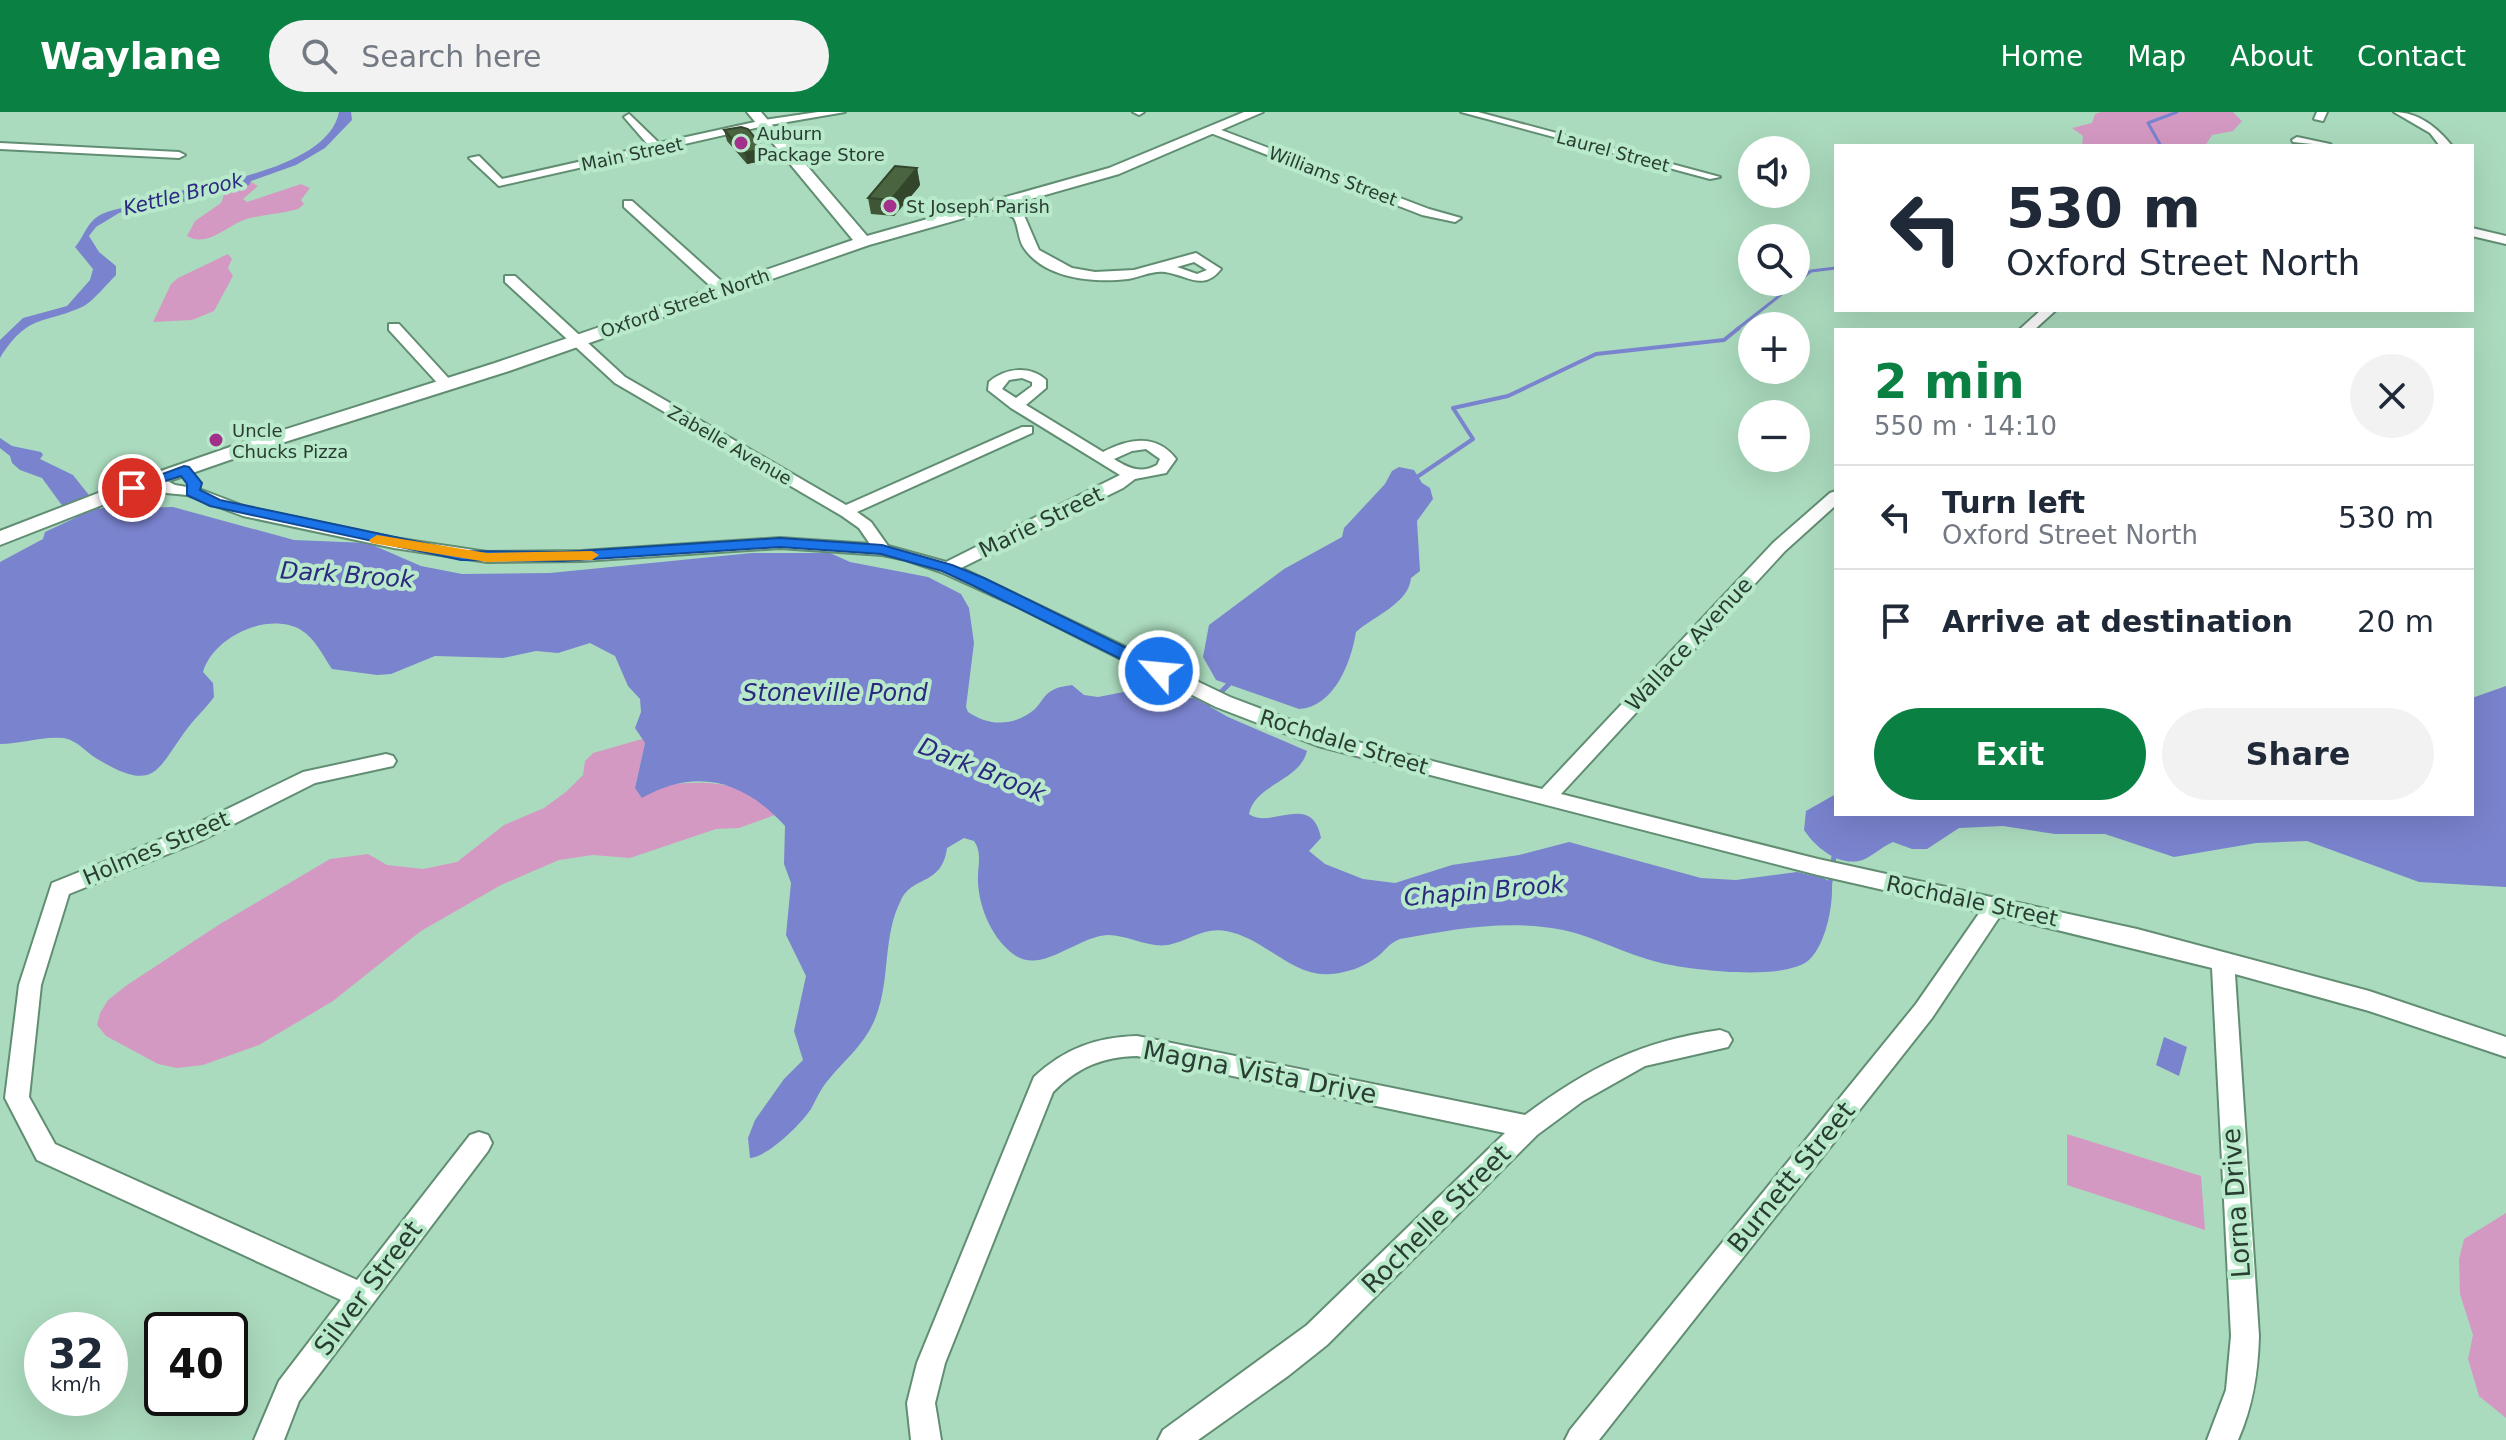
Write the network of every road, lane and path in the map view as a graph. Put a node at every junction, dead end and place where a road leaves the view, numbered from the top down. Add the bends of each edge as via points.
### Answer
1 (840, 112) edge
2 (1466, 112) edge
3 (2399, 112) edge
4 (1251, 113) edge
5 (813, 114) edge
6 (629, 117) dead end
7 (759, 117) edge
8 (1212, 130) junction
9 (2297, 140) dead end
10 (2316, 144) edge
11 (2444, 144) edge
12 (0, 146) edge
13 (657, 148) junction
14 (179, 155) dead end
15 (475, 158) dead end
16 (1714, 177) dead end
17 (998, 202) junction
18 (628, 204) dead end
19 (1455, 218) dead end
20 (2474, 232) edge
21 (2506, 240) edge
22 (863, 242) junction
23 (1164, 267) dead end
24 (510, 279) dead end
25 (723, 290) junction
26 (2047, 312) edge
27 (394, 327) dead end
28 (2028, 328) edge
29 (576, 341) junction
30 (447, 385) junction
31 (1016, 405) dead end
32 (1027, 430) dead end
33 (1103, 458) junction
34 (184, 470) junction
35 (1132, 474) junction
36 (156, 480) junction
37 (192, 492) junction
38 (1834, 498) edge
39 (845, 511) junction
40 (0, 539) edge
41 (882, 550) junction
42 (947, 568) junction
43 (386, 761) dead end
44 (1547, 796) junction
45 (1994, 908) junction
46 (2223, 962) junction
47 (1720, 1040) dead end
48 (2506, 1047) edge
49 (1528, 1127) junction
50 (479, 1143) dead end
51 (362, 1296) junction
52 (269, 1440) edge
53 (926, 1440) edge
54 (1173, 1440) edge
55 (1580, 1440) edge
56 (2222, 1440) edge

1 - 5 street, Main Street
2 - 16 street, Laurel Street
3 - 11 street via 2434,131
4 - 8 main road, Oxford Street North
5 - 7 street, Main Street
6 - 13 street
7 - 13 street, Main Street
7 - 22 main road
8 - 17 main road, Oxford Street North via 1114,171
8 - 19 street, Williams Street via 1426,212
9 - 10 street
12 - 14 street
13 - 15 street, Main Street via 499,183
17 - 22 main road, Oxford Street North
17 - 23 street via 1021,216 1032,250 1057,267 1099,276
18 - 25 street
20 - 21 street
22 - 25 main road, Oxford Street North
24 - 29 street, Zabelle Avenue
25 - 29 main road, Oxford Street North
26 - 28 street
27 - 30 street
29 - 30 main road, Oxford Street North
29 - 39 street, Zabelle Avenue via 644,395
30 - 34 main road, Oxford Street North
31 - 33 street
32 - 39 street
33 - 35 street
33 - 35 street, Marie Street via 1138,445 1167,457 1161,470
34 - 36 main road, Oxford Street North
34 - 37 street via 194,483
35 - 42 street, Marie Street
36 - 37 street, Rochdale Street via 172,491
36 - 40 main road, Oxford Street North
37 - 41 street, Rochdale Street via 243,511 461,555 557,557 780,543
38 - 44 street, Wallace Avenue via 1779,547
39 - 41 street, Zabelle Avenue via 865,525
41 - 42 street, Rochdale Street
42 - 44 street, Rochdale Street via 1216,699 1325,741
43 - 51 street, Holmes Street via 310,777 193,835 60,889 30,985 17,1098 46,1152
44 - 45 street, Rochdale Street
45 - 46 street, Rochdale Street
45 - 55 street, Burnett Street via 1924,1011
46 - 48 street, Rochdale Street via 2369,1001
46 - 56 street, Lorna Drive via 2245,1336 2242,1384
47 - 49 street, Rochelle Street via 1640,1056 1586,1084
49 - 53 street, Magna Vista Drive via 1137,1046 1102,1048 1073,1059 1043,1085 931,1363 921,1403
49 - 54 street, Rochelle Street via 1317,1335
50 - 51 street, Silver Street
51 - 52 street, Silver Street via 289,1391

